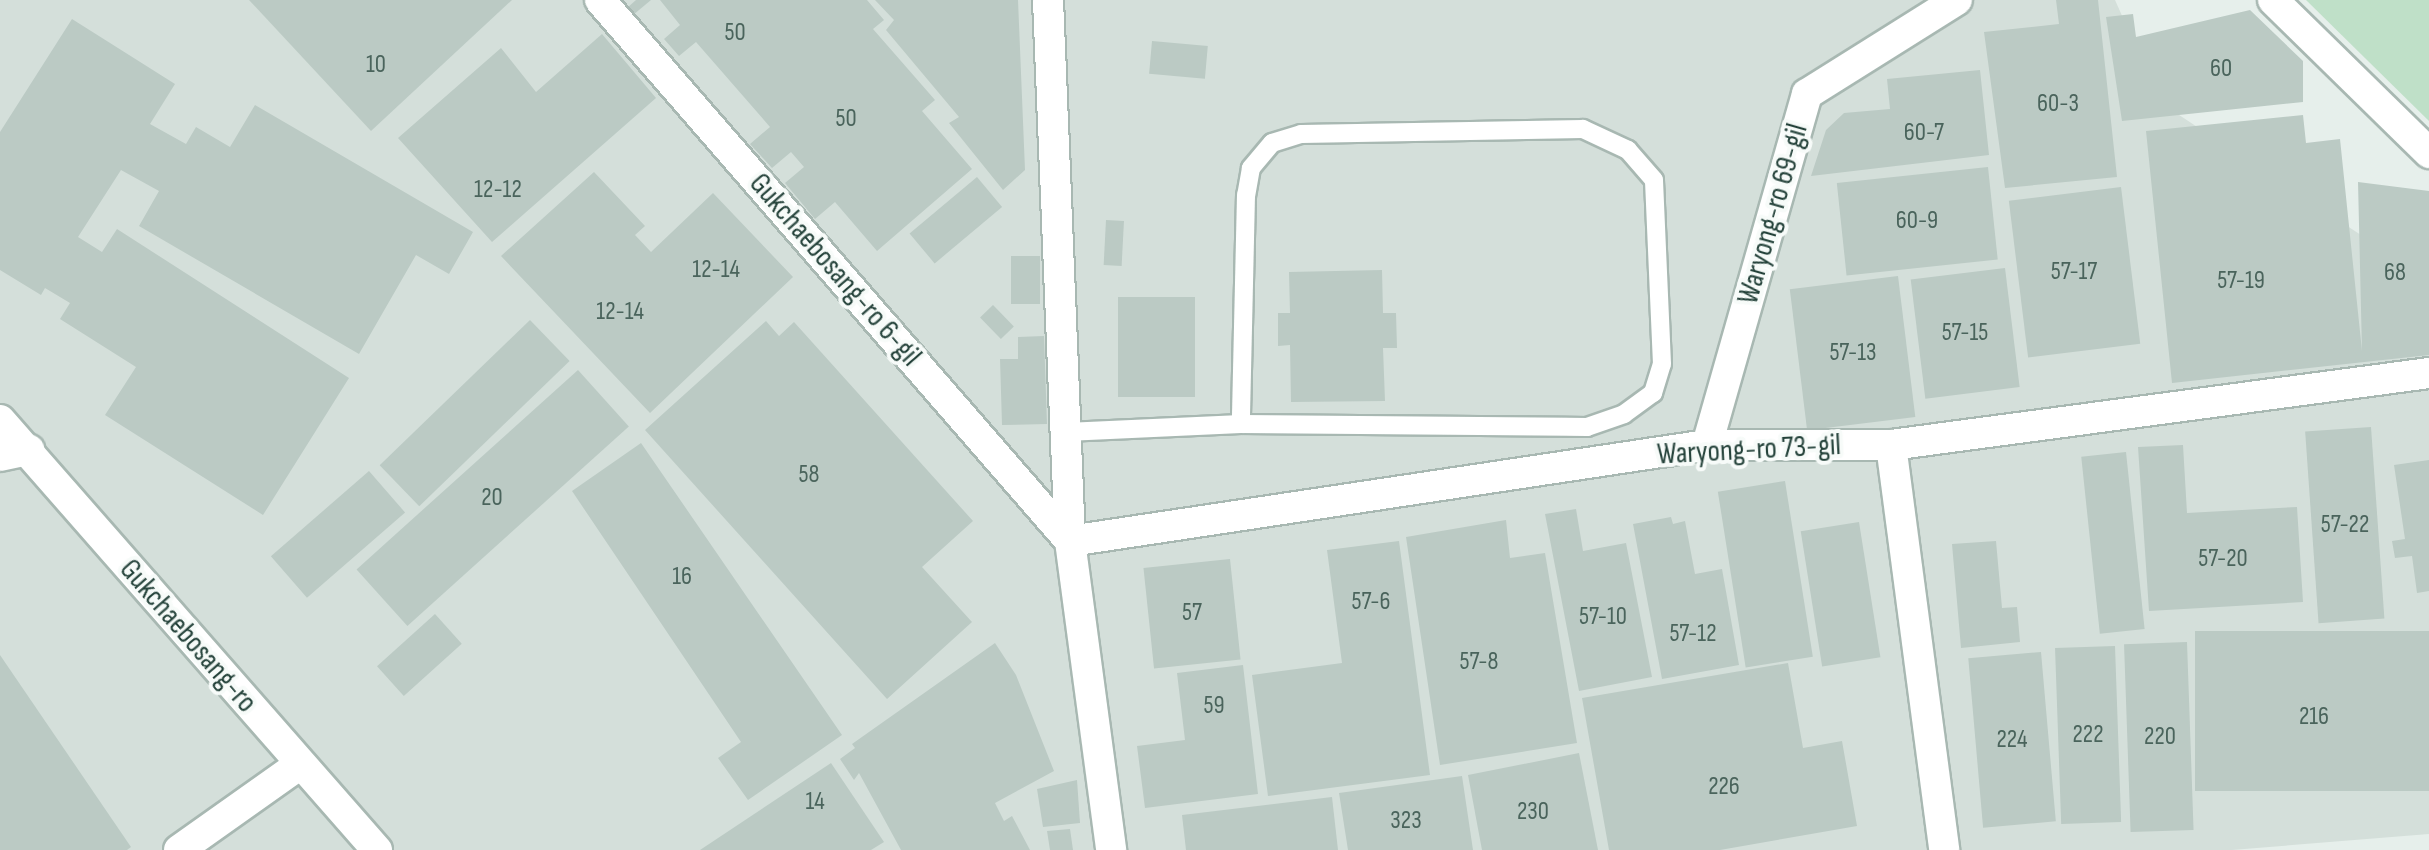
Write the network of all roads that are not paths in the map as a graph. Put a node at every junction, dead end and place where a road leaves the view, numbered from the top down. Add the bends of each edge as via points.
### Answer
1 (600, 0) edge
2 (1048, 0) edge
3 (1957, 0) edge
4 (2273, 0) edge
5 (2429, 152) edge
6 (2429, 373) edge
7 (0, 420) edge
8 (1242, 424) junction
9 (1066, 432) junction
10 (1892, 445) junction
11 (1706, 446) junction
12 (14, 453) edge
13 (1070, 540) junction
14 (299, 765) junction
15 (179, 850) edge
16 (377, 850) edge
17 (1111, 850) edge
18 (1944, 850) edge

1 - 13 street, Gukchaebosang-ro 6-gil
2 - 9 street
3 - 11 street, Waryong-ro 69-gil via 1807,94
4 - 5 street
6 - 10 street, Waryong-ro 73-gil
7 - 12 street, Gukchaebosang-ro
8 - 8 lane via 1587,427 1624,414 1653,393 1662,364 1654,180 1628,150 1583,129 1301,134 1272,143 1251,168 1246,194
8 - 9 lane
9 - 13 street
10 - 11 street, Waryong-ro 73-gil
10 - 18 street
11 - 13 street, Waryong-ro 73-gil
12 - 14 street, Gukchaebosang-ro
13 - 17 street
14 - 15 street
14 - 16 street, Gukchaebosang-ro

